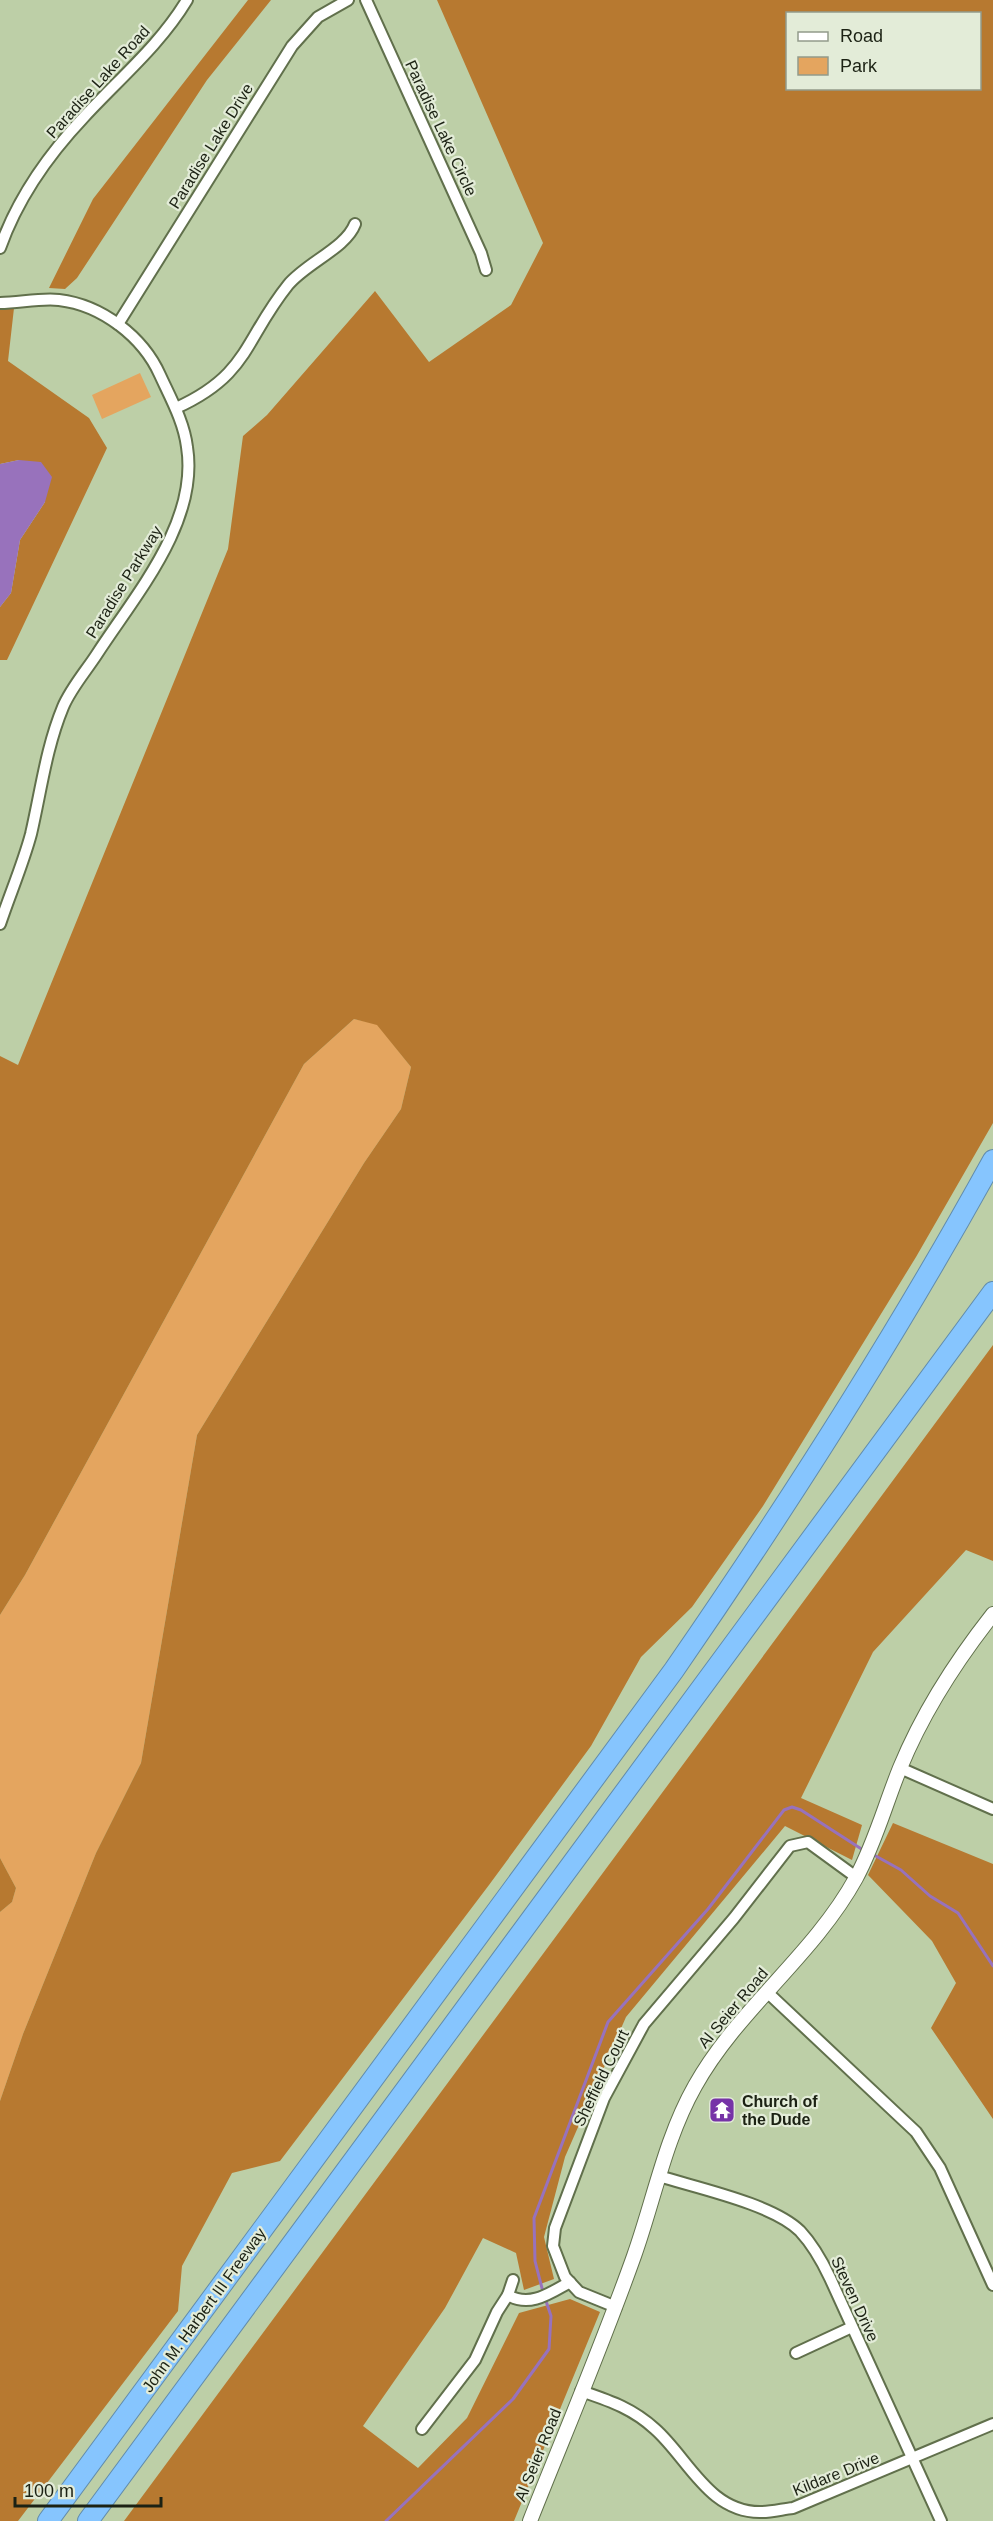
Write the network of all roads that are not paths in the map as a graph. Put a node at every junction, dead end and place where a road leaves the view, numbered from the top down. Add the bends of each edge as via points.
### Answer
1 (187, 0) edge
2 (348, 0) edge
3 (366, 0) edge
4 (355, 224) dead end
5 (0, 248) edge
6 (486, 270) dead end
7 (0, 303) edge
8 (118, 324) junction
9 (176, 408) junction
10 (0, 924) edge
11 (993, 1160) edge
12 (993, 1292) edge
13 (993, 1614) edge
14 (900, 1768) junction
15 (993, 1809) edge
16 (856, 1877) junction
17 (767, 1992) junction
18 (659, 2176) junction
19 (513, 2280) dead end
20 (570, 2282) junction
21 (993, 2285) edge
22 (508, 2295) junction
23 (616, 2307) junction
24 (852, 2328) junction
25 (796, 2353) dead end
26 (581, 2391) junction
27 (993, 2424) edge
28 (422, 2429) dead end
29 (912, 2460) junction
30 (48, 2521) edge
31 (88, 2521) edge
32 (530, 2521) edge
33 (941, 2521) edge

1 - 5 street, Paradise Lake Road via 149,49 67,135 36,178
2 - 8 street, Paradise Lake Drive via 318,17 292,46
3 - 6 street, Paradise Lake Circle
4 - 9 street via 347,238 288,285 232,372 212,389
7 - 8 street, Paradise Parkway via 60,300
8 - 9 street, Paradise Parkway via 156,366
9 - 10 street, Paradise Parkway via 189,460 180,519 64,704 50,742 30,836
11 - 30 highway, John M. Harbert III Freeway via 896,1327 766,1536 674,1670
12 - 31 highway
13 - 14 street, Al Seier Road via 937,1694
14 - 15 street
14 - 16 street, Al Seier Road
16 - 17 street, Al Seier Road via 820,1934
16 - 20 street, Sheffield Court via 808,1842 790,1846 644,2024 604,2097 555,2228 553,2246 557,2262
17 - 18 street, Al Seier Road via 735,2027 694,2087
17 - 21 street via 916,2132 940,2168
18 - 23 street, Al Seier Road
18 - 24 street, Steven Drive via 770,2211 799,2230 819,2257
19 - 22 street
20 - 22 street via 527,2302
20 - 23 street, Sheffield Court via 579,2292
22 - 28 street via 475,2360
23 - 26 street, Al Seier Road
24 - 25 street
24 - 29 street, Steven Drive
26 - 29 street, Kildare Drive via 626,2407 656,2430 701,2483 717,2497 743,2510 794,2508
26 - 32 street, Al Seier Road
27 - 29 street, Kildare Drive
29 - 33 street, Steven Drive

